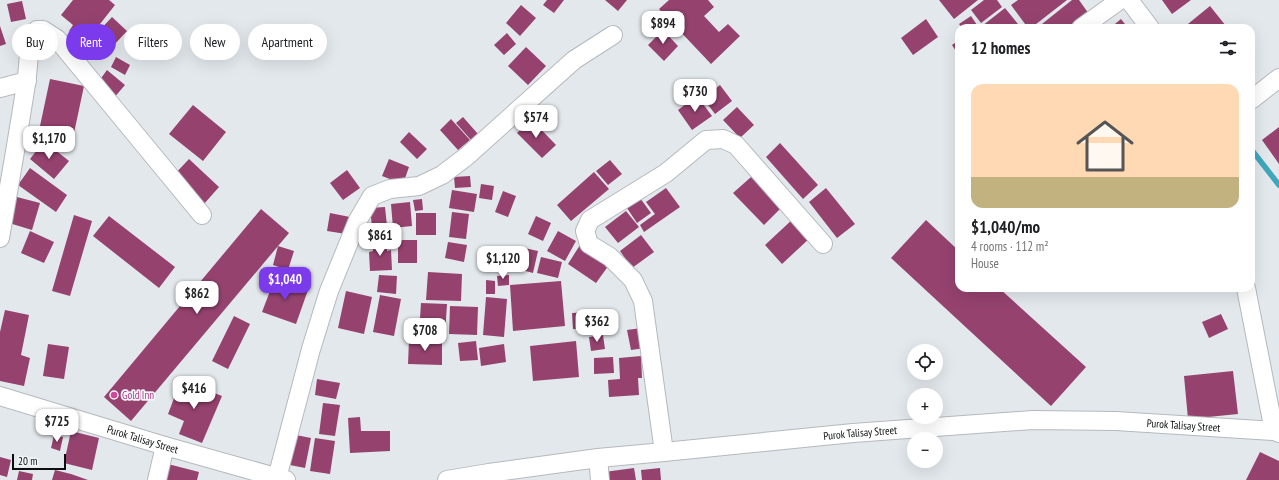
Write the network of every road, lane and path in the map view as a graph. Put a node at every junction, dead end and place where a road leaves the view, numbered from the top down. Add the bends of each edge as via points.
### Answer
1 (1120, 0) edge
2 (1129, 0) edge
3 (1087, 24) edge
4 (1147, 24) edge
5 (613, 35) dead end
6 (1279, 78) edge
7 (27, 81) junction
8 (0, 88) edge
9 (1255, 97) edge
10 (202, 215) dead end
11 (0, 238) edge
12 (823, 244) dead end
13 (1247, 292) edge
14 (0, 396) edge
15 (1277, 432) edge
16 (165, 446) junction
17 (664, 452) junction
18 (598, 458) junction
19 (486, 476) edge
20 (282, 479) edge
21 (157, 480) edge
22 (447, 480) edge
23 (600, 480) edge

1 - 3 street
2 - 4 street
5 - 20 street via 574,60 442,175 419,186 390,189 372,196 358,220 330,291 311,349
6 - 9 street
7 - 8 street
7 - 10 street via 34,35 37,30 43,30 56,39
7 - 11 street
12 - 17 street via 736,145 723,138 706,140 666,173 590,220 585,231 589,244 610,257 633,280 643,301
13 - 15 street
14 - 16 street, Purok Talisay Street
15 - 17 street, Purok Talisay Street via 1116,421 1033,420 853,433
16 - 20 street, Purok Talisay Street
16 - 21 street
17 - 18 street, Purok Talisay Street
18 - 19 street, Purok Talisay Street
18 - 23 street
19 - 22 street, Purok Talisay Street

